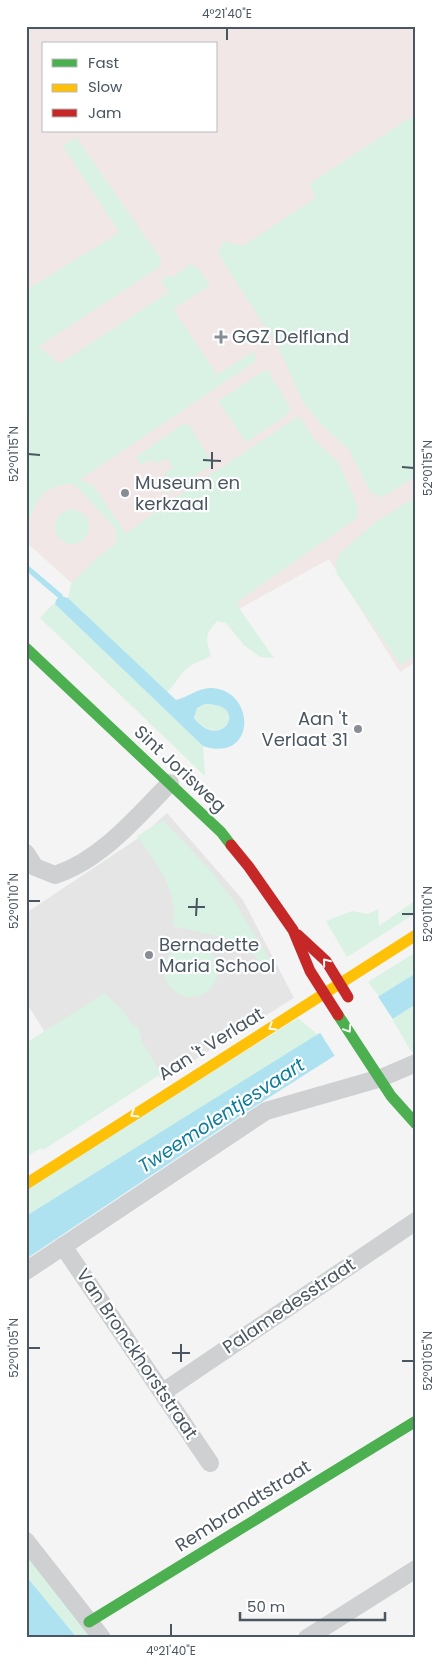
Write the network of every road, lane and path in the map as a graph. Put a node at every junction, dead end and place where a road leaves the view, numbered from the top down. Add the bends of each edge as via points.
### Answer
1 (26, 648) edge
2 (170, 784) junction
3 (26, 853) edge
4 (293, 930) junction
5 (416, 935) edge
6 (341, 983) junction
7 (325, 993) junction
8 (352, 1003) dead end
9 (416, 1063) edge
10 (392, 1073) junction
11 (407, 1096) dead end
12 (416, 1123) edge
13 (26, 1184) edge
14 (416, 1221) edge
15 (63, 1246) junction
16 (26, 1271) edge
17 (163, 1392) junction
18 (416, 1421) edge
19 (210, 1463) dead end
20 (26, 1541) edge
21 (416, 1569) edge
22 (89, 1622) junction
23 (102, 1638) edge
24 (307, 1638) edge

1 - 2 street, Sint Jorisweg
2 - 3 street via 136,820 68,871 55,875 35,867
2 - 4 street, Sint Jorisweg via 221,832
6 -> 4 street, Sint Jorisweg via 326,961
4 - 7 street, Sint Jorisweg via 310,971
5 - 6 street, Aan 't Verlaat
6 - 7 street, Aan 't Verlaat
6 - 8 street, Sint Jorisweg
7 -> 10 street, Sint Jorisweg via 361,1049
7 -> 13 street, Aan 't Verlaat
9 - 10 street
10 - 12 street, Sint Jorisweg via 391,1096
10 - 15 street via 266,1111
11 - 12 street
14 - 17 street, Palamedesstraat
15 - 16 street
15 - 17 street, Van Bronckhorststraat
17 - 19 street, Van Bronckhorststraat
18 - 22 street, Rembrandtstraat
20 - 22 street
21 - 24 street
22 - 23 street

